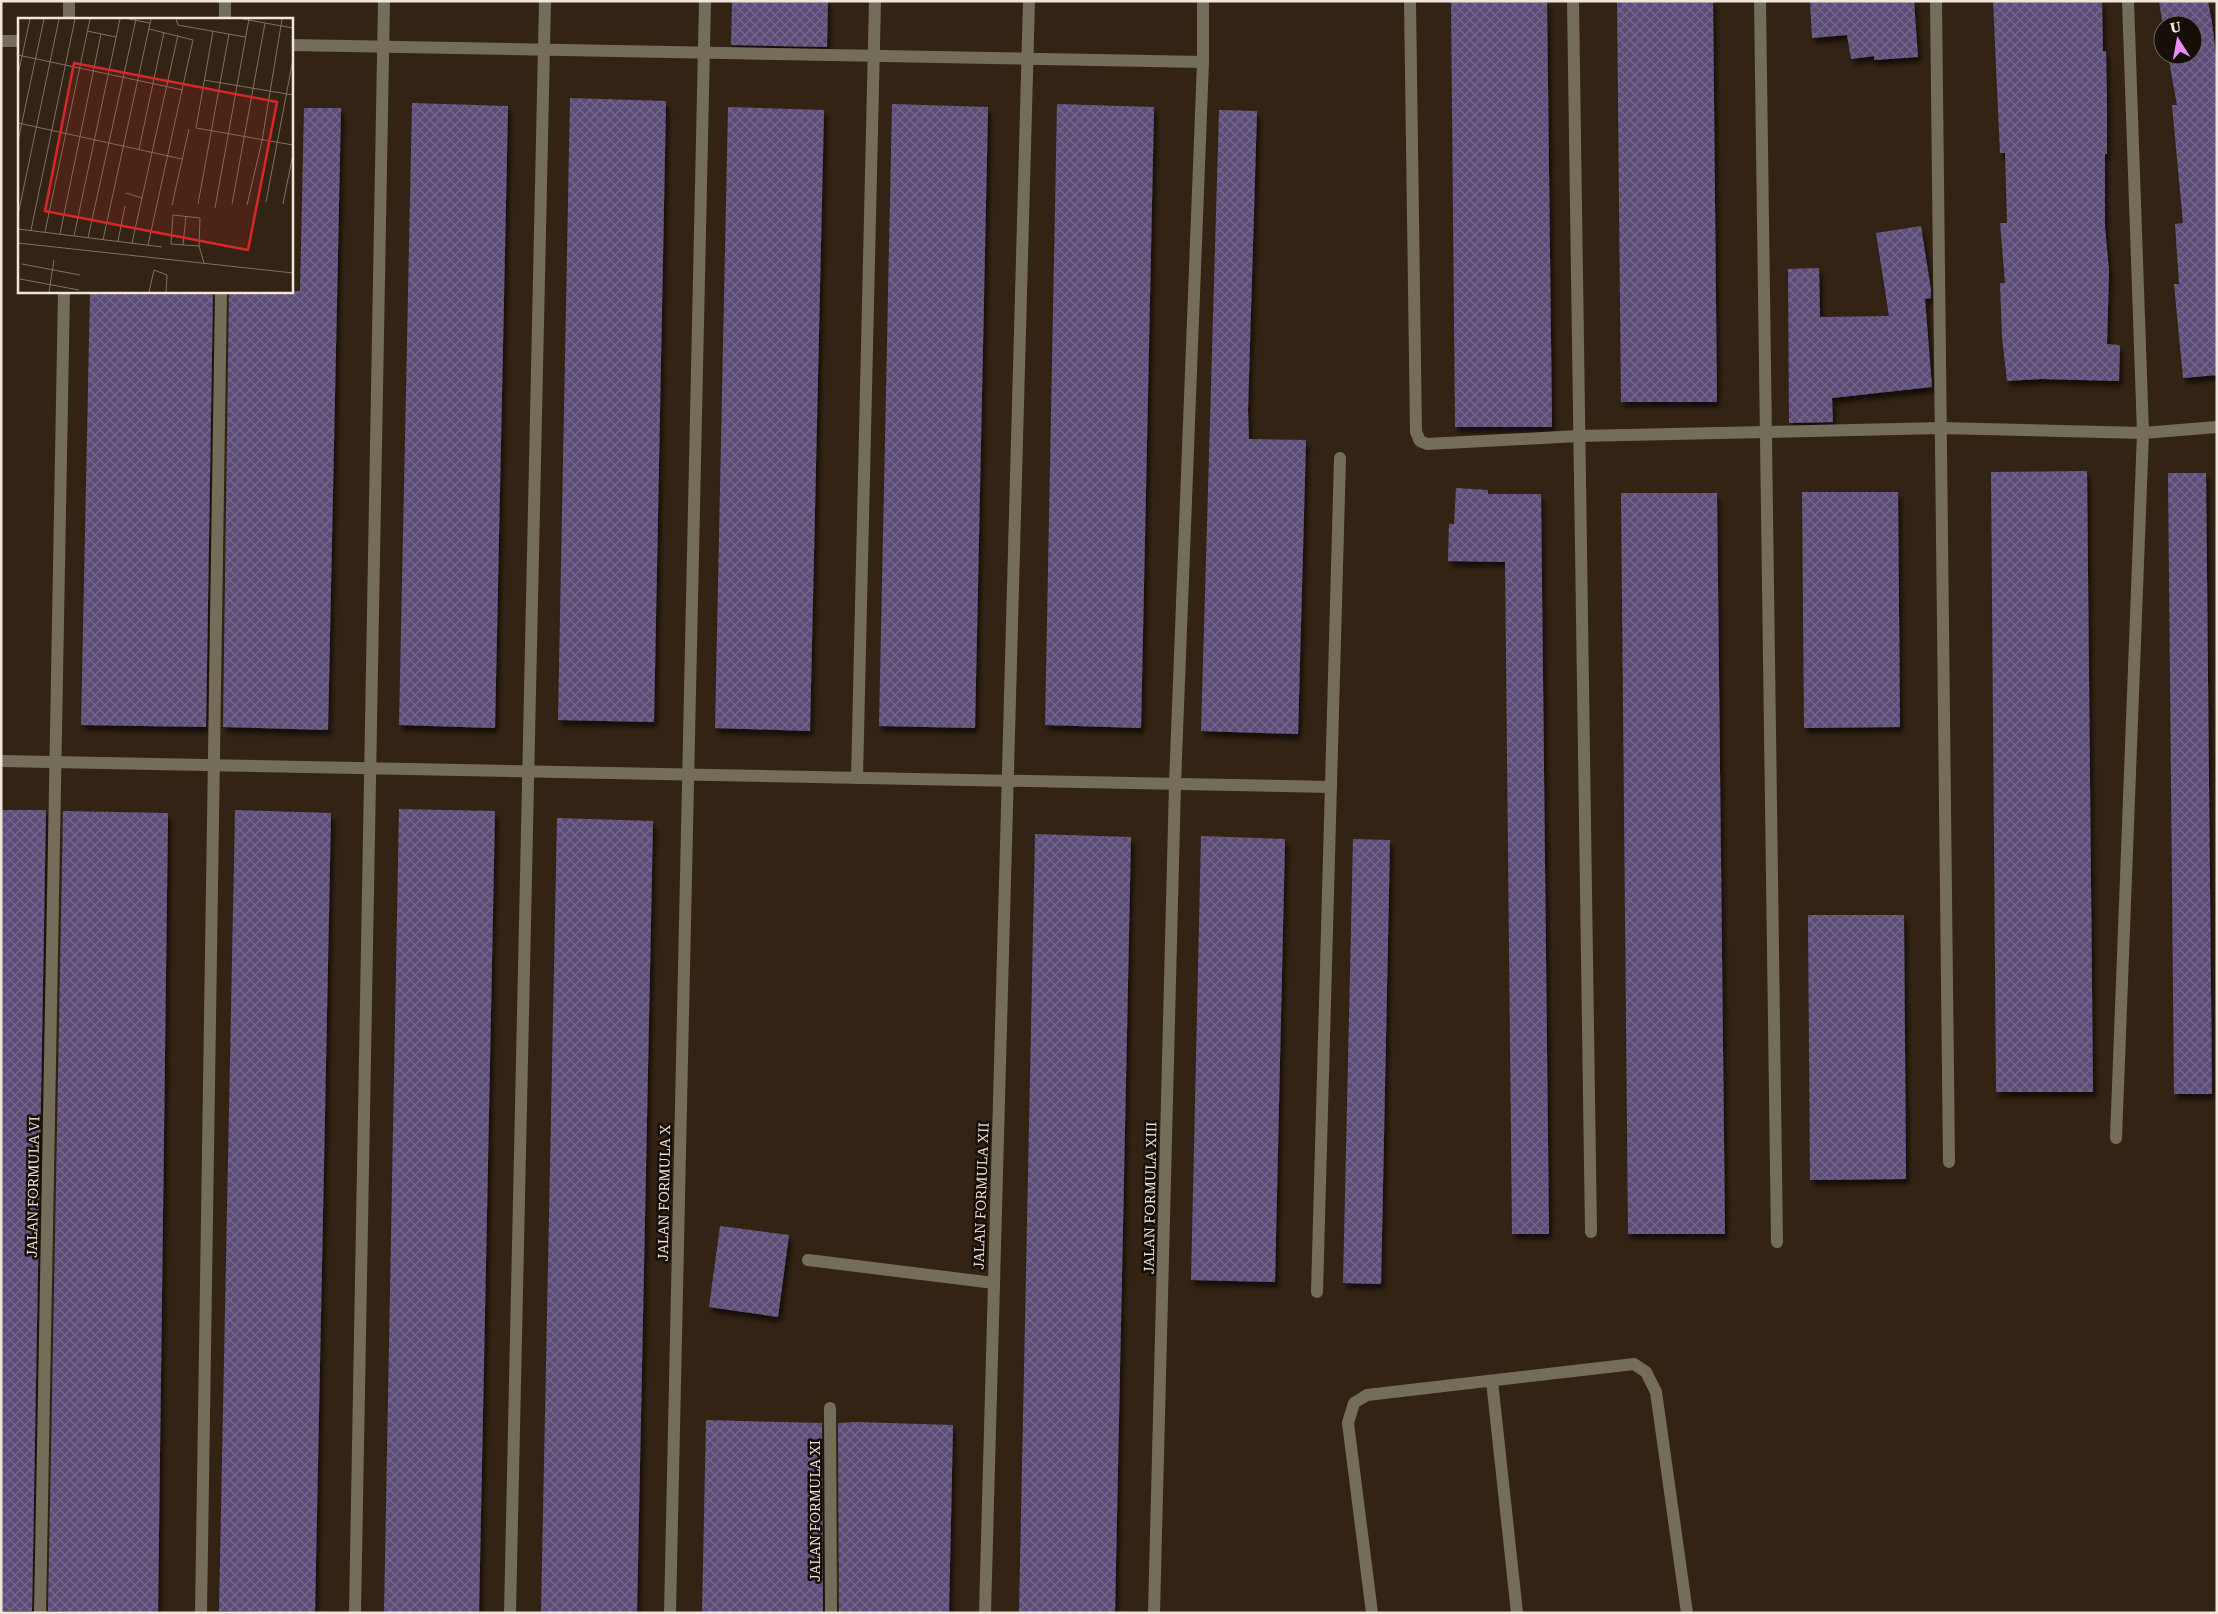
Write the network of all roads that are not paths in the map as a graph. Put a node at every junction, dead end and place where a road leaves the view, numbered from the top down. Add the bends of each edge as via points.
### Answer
1 (69, 1) edge
2 (225, 1) edge
3 (384, 1) edge
4 (545, 1) edge
5 (705, 1) edge
6 (875, 1) edge
7 (1029, 1) edge
8 (1204, 1) edge
9 (1410, 1) edge
10 (1573, 1) edge
11 (1760, 1) edge
12 (1936, 1) edge
13 (2128, 1) edge
14 (69, 18) edge
15 (225, 18) edge
16 (1, 41) edge
17 (18, 41) edge
18 (292, 45) edge
19 (383, 47) junction
20 (544, 50) junction
21 (704, 52) junction
22 (874, 55) junction
23 (1027, 58) junction
24 (1203, 62) junction
25 (64, 292) edge
26 (221, 292) edge
27 (1941, 428) junction
28 (2217, 428) edge
29 (1766, 432) junction
30 (2143, 433) junction
31 (1580, 436) junction
32 (1340, 458) dead end
33 (1, 761) edge
34 (56, 762) junction
35 (214, 765) junction
36 (370, 768) junction
37 (528, 771) junction
38 (688, 774) junction
39 (857, 778) junction
40 (1007, 780) junction
41 (1175, 784) junction
42 (1331, 786) junction
43 (2116, 1138) dead end
44 (1949, 1162) dead end
45 (1591, 1232) dead end
46 (1777, 1242) dead end
47 (808, 1260) dead end
48 (994, 1283) junction
49 (1317, 1292) dead end
50 (1492, 1381) junction
51 (830, 1408) dead end
52 (40, 1613) edge
53 (201, 1613) edge
54 (354, 1613) edge
55 (510, 1613) edge
56 (670, 1613) edge
57 (831, 1613) edge
58 (985, 1613) edge
59 (1154, 1613) edge
60 (1372, 1613) edge
61 (1517, 1613) edge
62 (1687, 1613) edge

1 - 14 street
2 - 15 street
3 - 19 street
4 - 20 street
5 - 21 street, JALAN FORMULA X
6 - 22 street
7 - 23 street, JALAN FORMULA XII
8 - 24 street, JALAN FORMULA XIII
9 - 31 street via 1416,432 1420,441 1427,444
10 - 31 street
11 - 29 street
12 - 27 street
13 - 30 street
16 - 17 street
18 - 19 street
19 - 20 street
19 - 36 street
20 - 21 street
20 - 37 street
21 - 22 street
21 - 38 street, JALAN FORMULA X
22 - 23 street
22 - 39 street
23 - 24 street
23 - 40 street, JALAN FORMULA XII
24 - 41 street, JALAN FORMULA XIII
25 - 34 street, JALAN FORMULA VI
26 - 35 street
27 - 29 street
27 - 30 street
27 - 44 street
28 - 30 street
29 - 31 street
29 - 46 street
30 - 43 street
31 - 45 street
32 - 42 street
33 - 34 street
34 - 35 street
34 - 52 street, JALAN FORMULA VI
35 - 36 street
35 - 53 street
36 - 37 street
36 - 54 street
37 - 38 street
37 - 55 street
38 - 39 street
38 - 56 street, JALAN FORMULA X
39 - 40 street
40 - 41 street
40 - 48 street, JALAN FORMULA XII
41 - 42 street
41 - 59 street, JALAN FORMULA XIII
42 - 49 street
47 - 48 street
48 - 58 street, JALAN FORMULA XII
50 - 60 street via 1368,1395 1354,1403 1348,1423
50 - 61 street
50 - 62 street via 1634,1364 1646,1372 1656,1392
51 - 57 street, JALAN FORMULA XI

